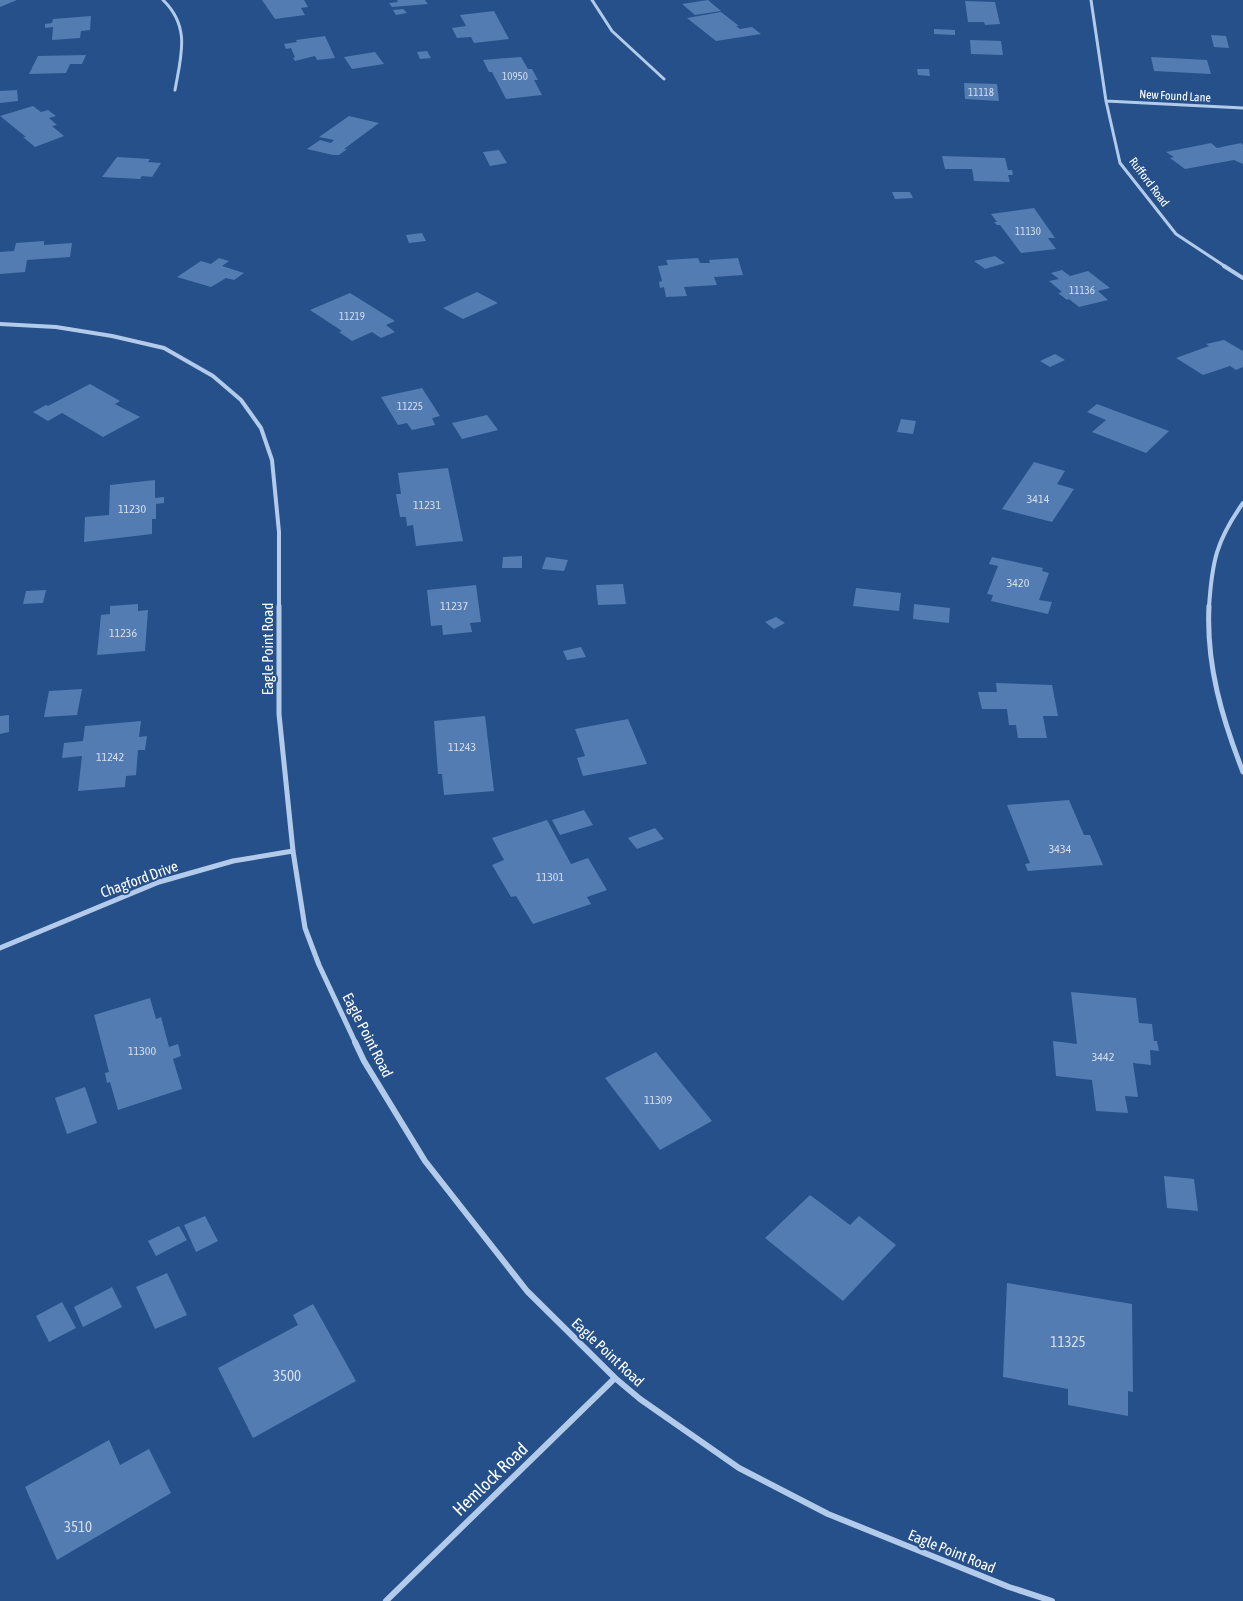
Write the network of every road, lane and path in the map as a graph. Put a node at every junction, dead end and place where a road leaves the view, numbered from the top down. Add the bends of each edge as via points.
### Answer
1 (163, 0) edge
2 (592, 0) edge
3 (1091, 0) edge
4 (664, 79) dead end
5 (175, 90) dead end
6 (1106, 101) junction
7 (1243, 108) edge
8 (1243, 278) edge
9 (0, 324) edge
10 (1243, 503) edge
11 (1243, 772) edge
12 (292, 851) junction
13 (0, 948) edge
14 (615, 1378) junction
15 (386, 1601) edge
16 (1052, 1601) edge

1 - 5 street via 177,15 183,33
2 - 4 street via 612,32
3 - 6 street, Rufford Road
6 - 7 street, New Found Lane
6 - 8 street, Rufford Road via 1120,163 1176,234
9 - 12 street, Eagle Point Road via 56,327 164,348 213,376 241,400 261,428 272,460 279,532 279,714
10 - 11 street via 1229,522 1217,548 1208,599 1210,655 1221,708
12 - 13 street, Chagford Drive via 233,861 159,882
12 - 14 street, Eagle Point Road via 305,928 319,965 364,1061 425,1161 527,1291
14 - 15 street, Hemlock Road
14 - 16 street, Eagle Point Road via 739,1468 828,1514 1009,1587

